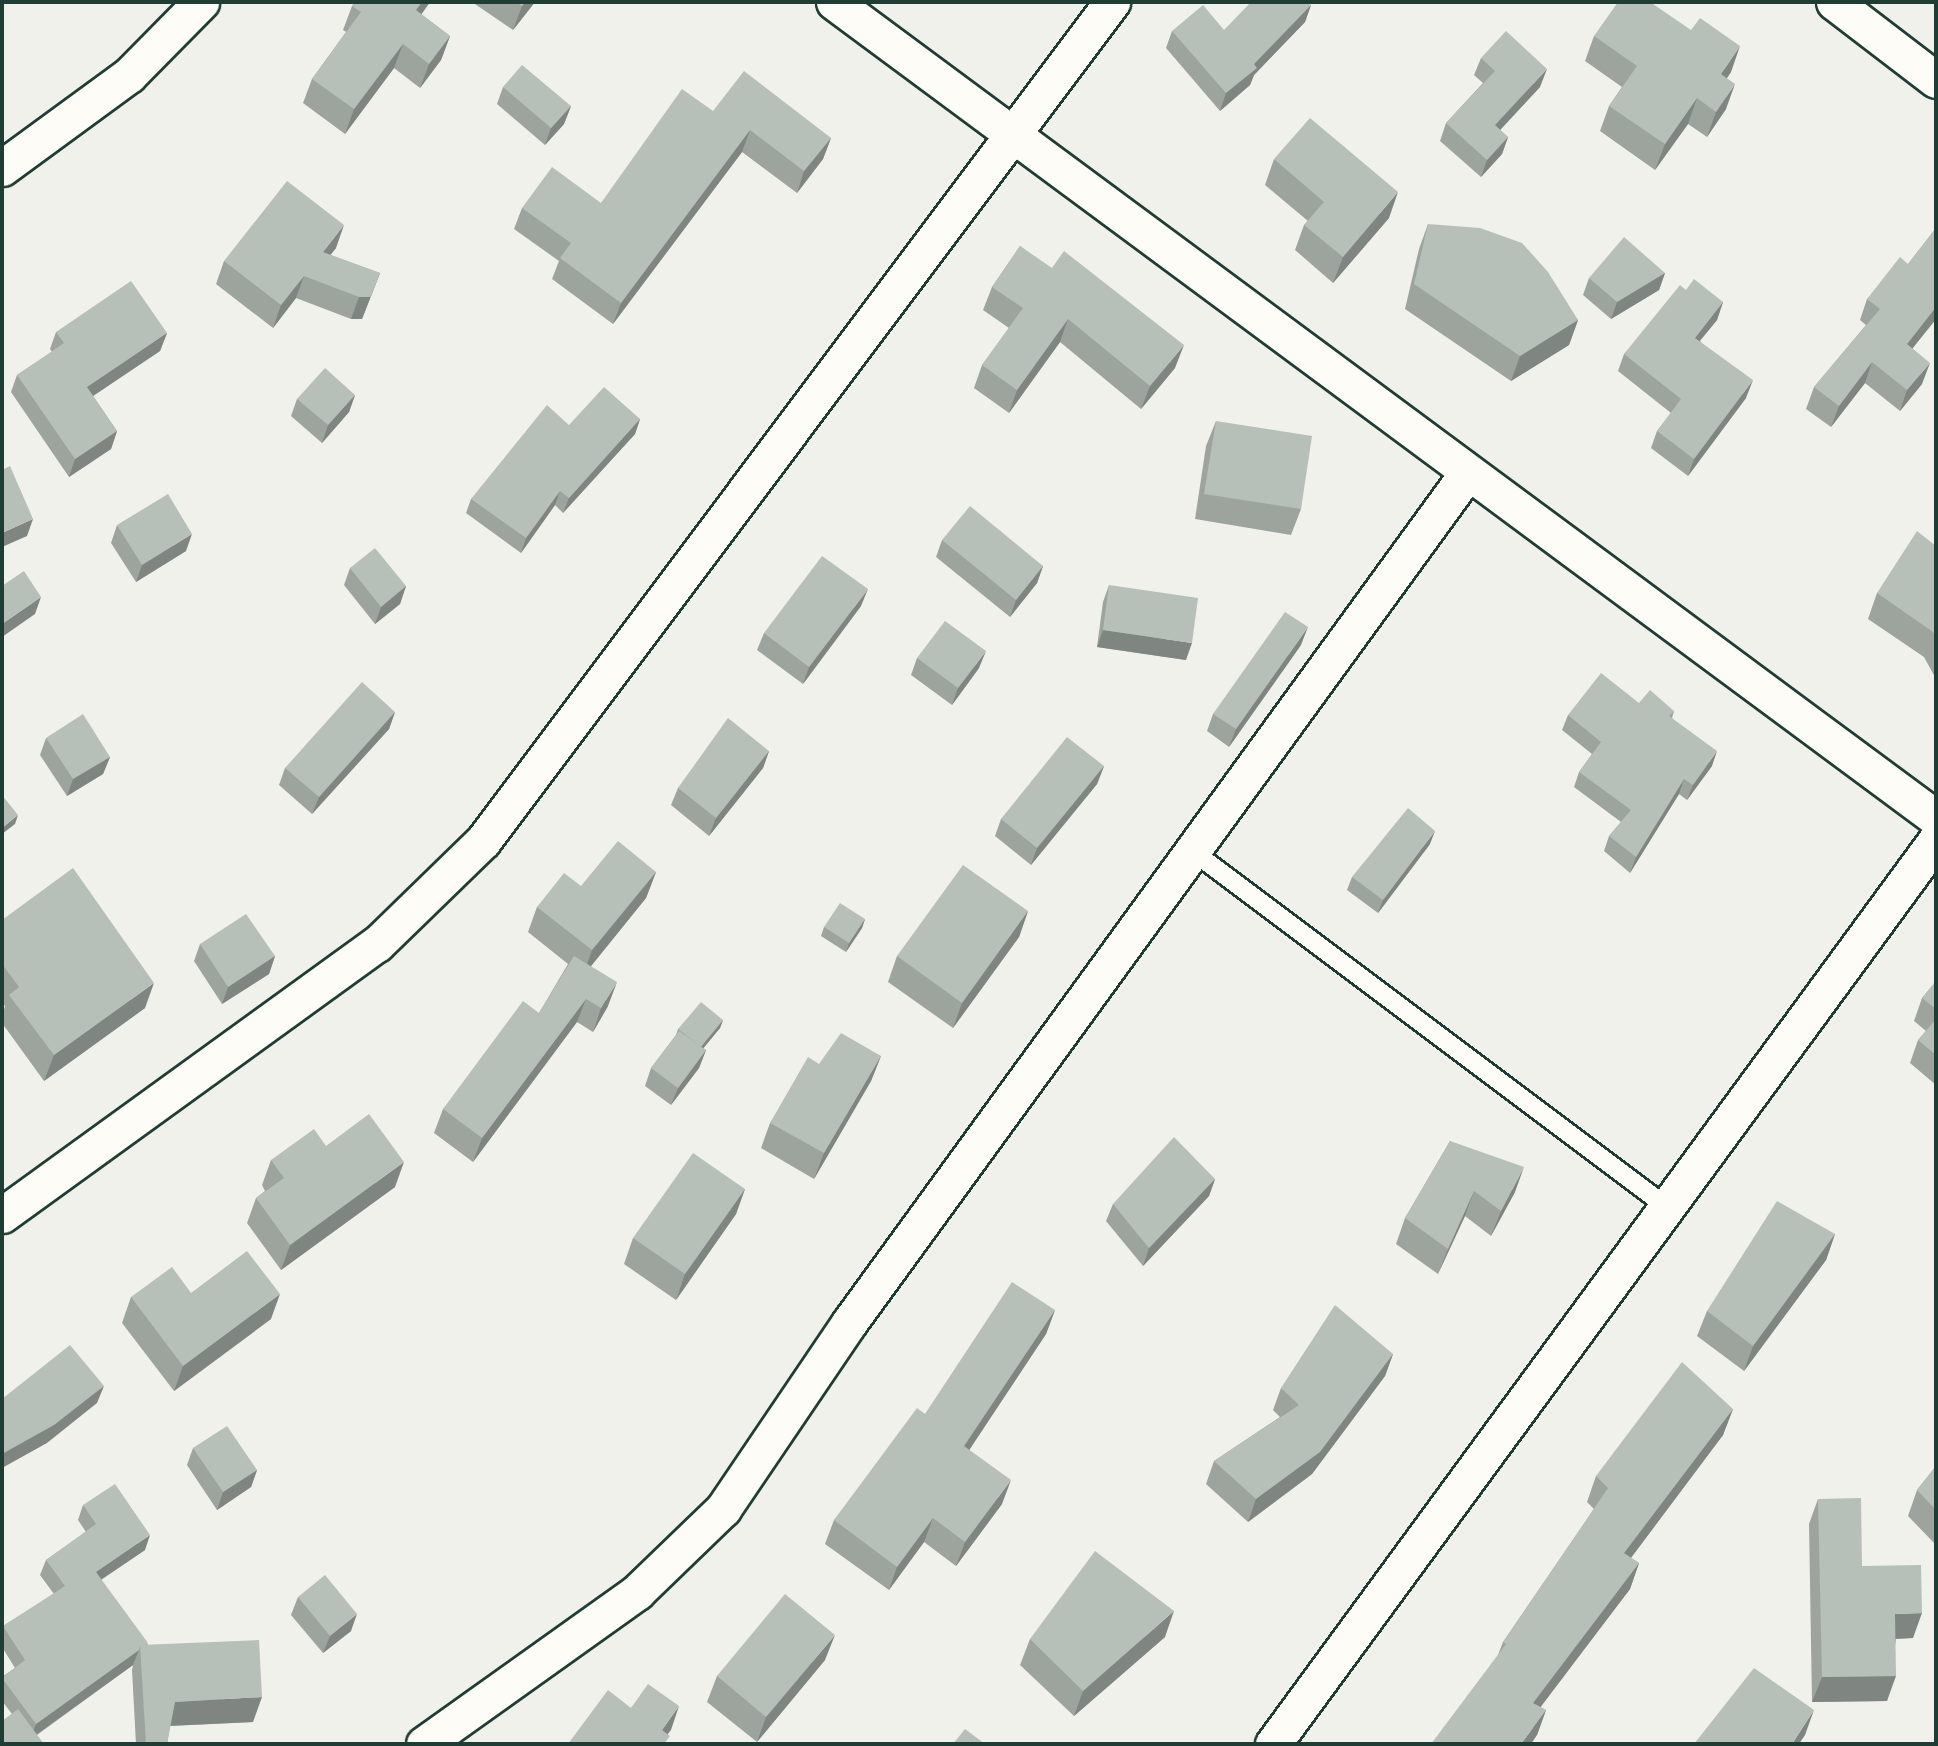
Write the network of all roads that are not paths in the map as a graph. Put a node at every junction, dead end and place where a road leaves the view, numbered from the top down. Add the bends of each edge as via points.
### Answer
1 (201, 2) edge
2 (834, 2) edge
3 (1112, 2) edge
4 (1834, 2) edge
5 (1936, 79) edge
6 (1014, 138) junction
7 (2, 167) edge
8 (1468, 472) junction
9 (1936, 817) edge
10 (1936, 840) edge
11 (1191, 850) junction
12 (1667, 1207) junction
13 (2, 1215) edge
14 (424, 1744) edge
15 (1273, 1744) edge

1 - 7 street via 129,75
2 - 6 street
3 - 6 street
4 - 5 street
6 - 8 street
6 - 13 street via 483,841 377,944
8 - 9 street
8 - 11 street
10 - 12 street
11 - 12 lane
11 - 14 street via 857,1311 723,1509 637,1592
12 - 15 street

